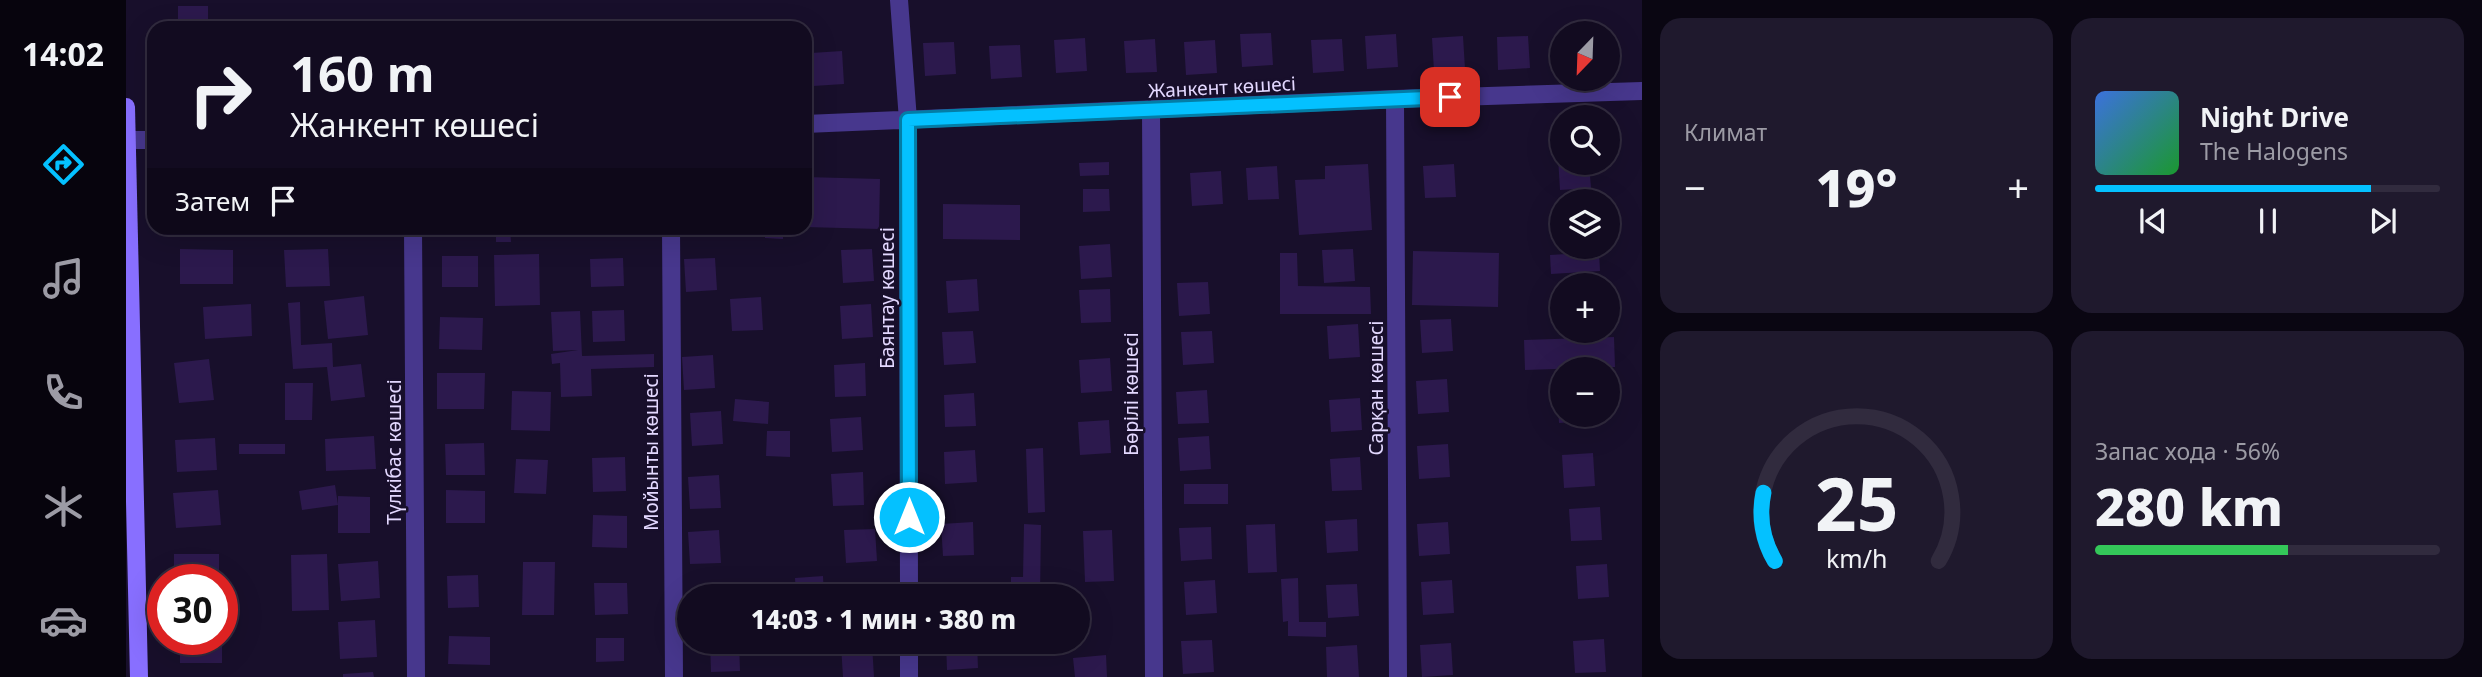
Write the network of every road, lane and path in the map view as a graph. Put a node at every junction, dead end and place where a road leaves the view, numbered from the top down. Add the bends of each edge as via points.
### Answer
1 (899, 0) edge
2 (1642, 91) edge
3 (1395, 99) junction
4 (126, 107) edge
5 (1151, 111) junction
6 (908, 120) junction
7 (812, 124) edge
8 (147, 140) edge
9 (127, 141) edge
10 (413, 235) edge
11 (671, 235) edge
12 (909, 584) edge
13 (909, 654) edge
14 (139, 677) edge
15 (416, 677) edge
16 (674, 677) edge
17 (909, 677) edge
18 (1154, 677) edge
19 (1398, 677) edge

1 - 6 street, Баянтау көшесі
2 - 3 street, Жанкент көшесі
3 - 5 street, Жанкент көшесі
3 - 19 street, Сарқан көшесі
4 - 9 street
5 - 6 street, Жанкент көшесі
5 - 18 street, Бөрілі көшесі
6 - 7 street, Жанкент көшесі
6 - 12 street, Баянтау көшесі
8 - 9 street
9 - 14 street
10 - 15 street, Түлкібас көшесі
11 - 16 street, Мойынты көшесі
13 - 17 street

